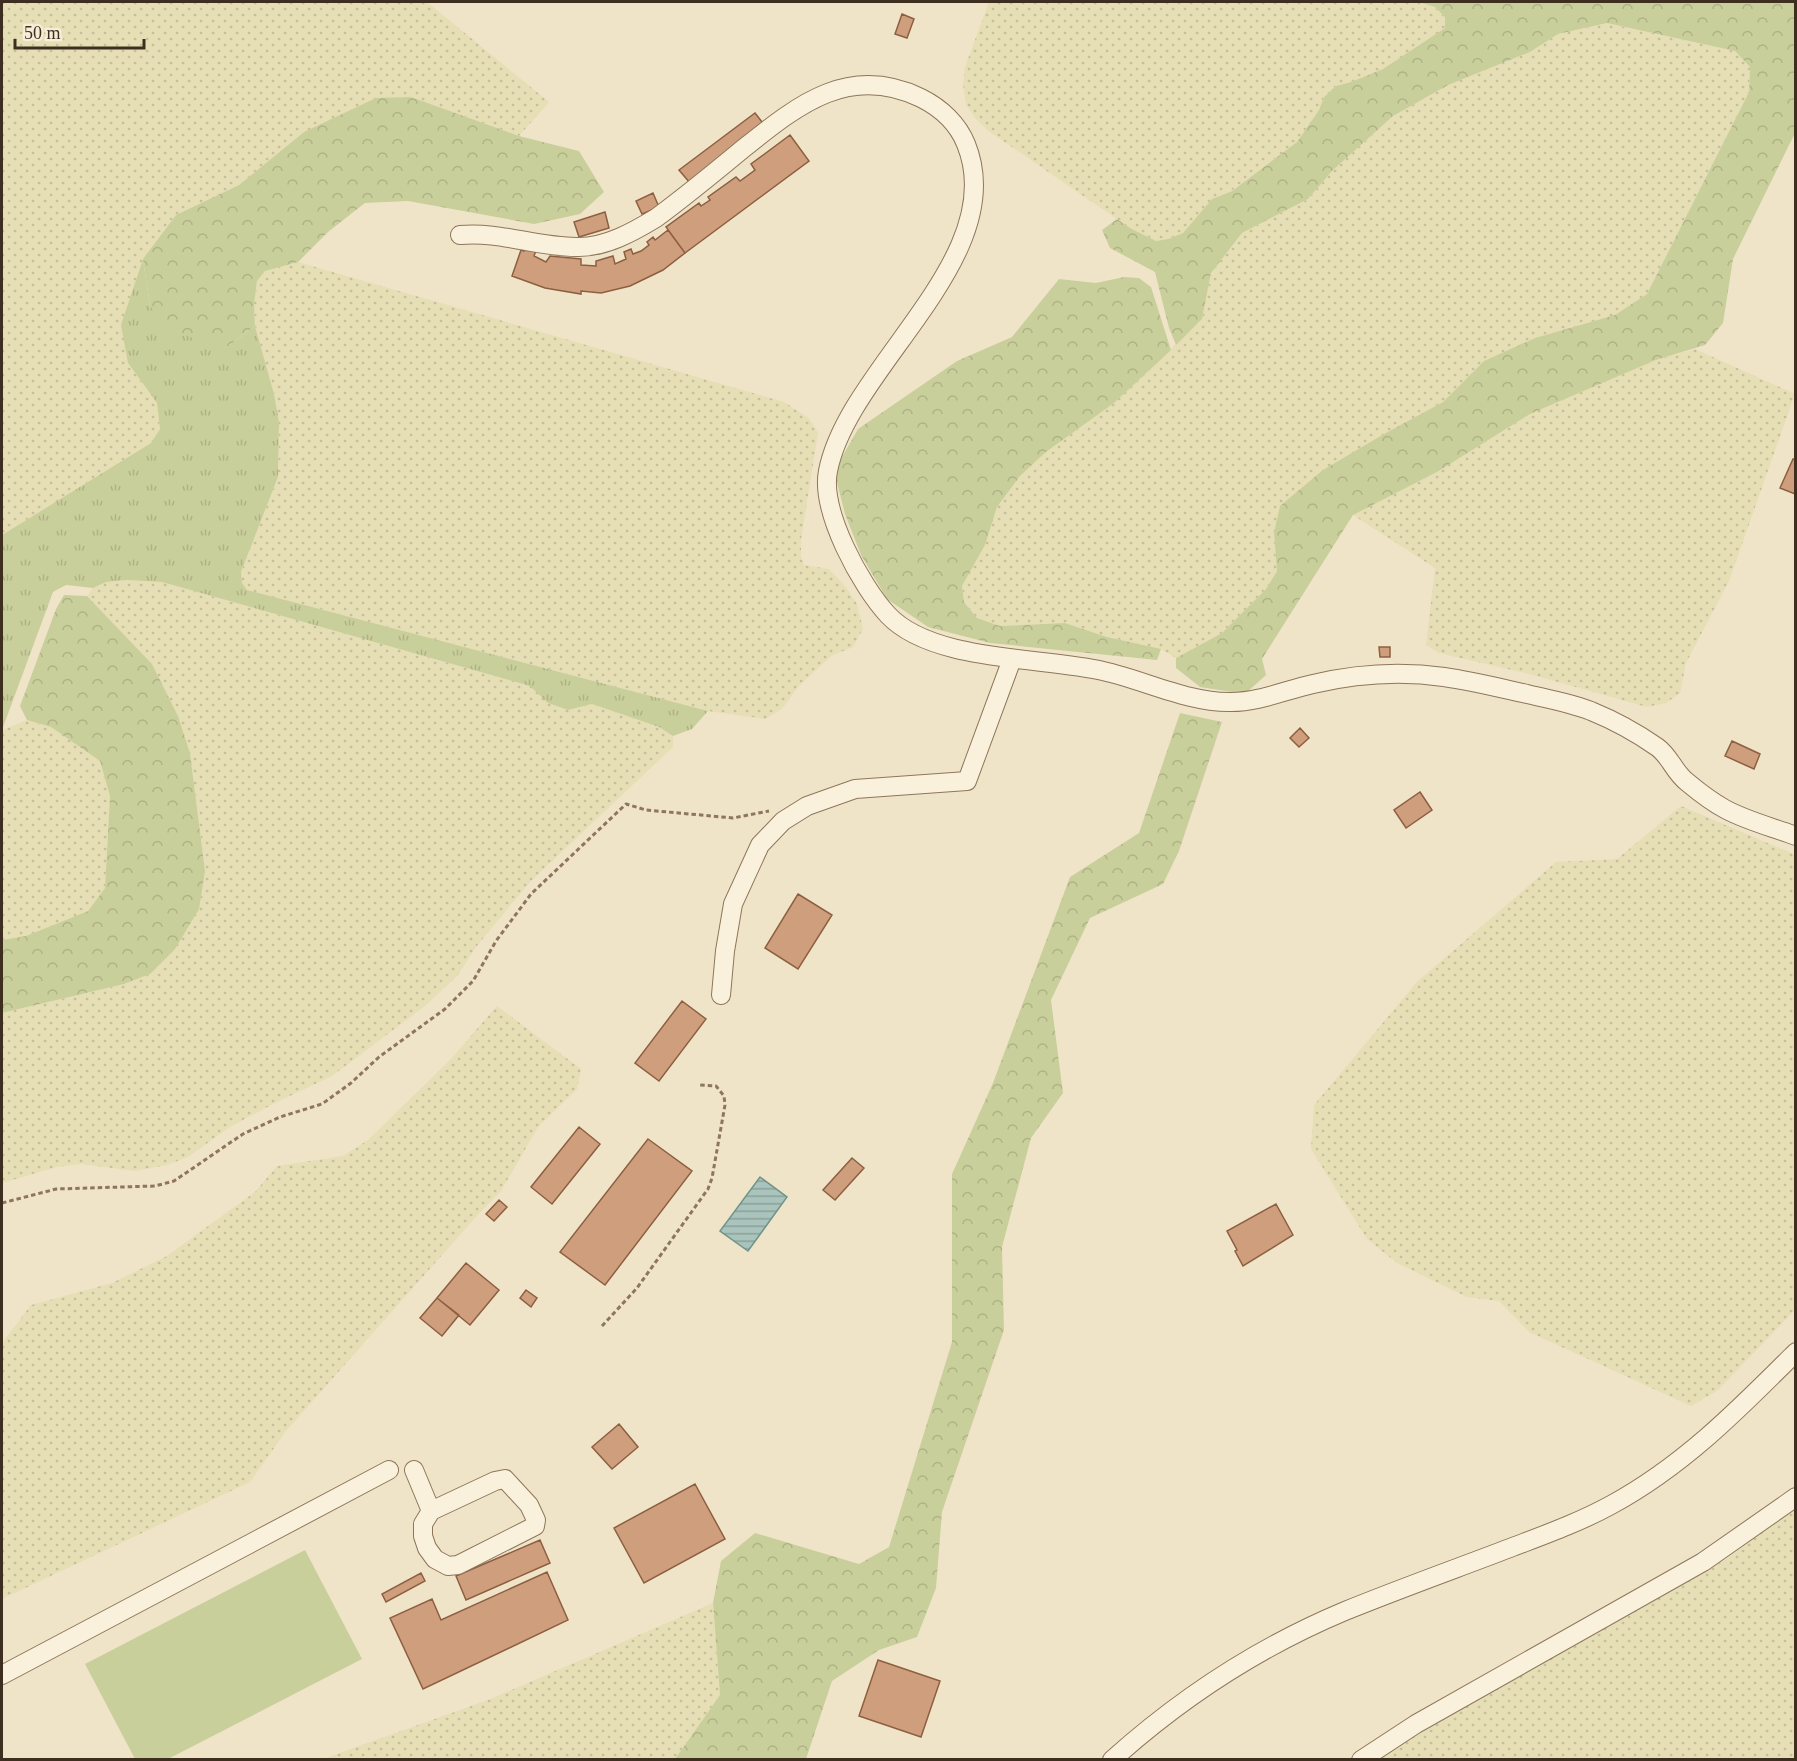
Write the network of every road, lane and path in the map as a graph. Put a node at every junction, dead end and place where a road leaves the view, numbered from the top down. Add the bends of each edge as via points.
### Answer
1 (460, 235) dead end
2 (1012, 658) junction
3 (798, 811) junction
4 (1796, 836) edge
5 (721, 995) dead end
6 (699, 1085) dead end
7 (2, 1203) edge
8 (602, 1326) dead end
9 (1796, 1352) edge
10 (389, 1470) dead end
11 (414, 1470) dead end
12 (1796, 1497) edge
13 (431, 1511) junction
14 (2, 1675) edge
15 (1112, 1760) edge
16 (1361, 1760) edge

1 - 2 street via 491,235 572,247 602,244 656,218 780,119 820,95 853,86 881,86 906,91 938,108 962,135 971,157 973,190 969,221 938,287 847,421 829,466 828,502 863,578 898,624 941,645
2 - 3 street via 967,781 855,789
2 - 4 street via 1096,669 1217,702 1245,701 1336,679 1393,675 1446,677 1541,697 1611,720 1663,751 1679,775 1719,806
3 - 5 street via 760,844 734,904
3 - 7 path via 782,808 733,818 646,810 626,804 531,894 496,940 473,981 452,1002 322,1104 243,1134 174,1181 155,1186 56,1189
6 - 8 path via 716,1086 724,1095 725,1105 708,1189 637,1288
9 - 15 street via 1706,1440 1630,1494 1570,1525 1345,1611 1287,1638 1203,1688
10 - 14 street
11 - 13 street
12 - 16 street via 1702,1562 1416,1724
13 - 13 street via 423,1524 423,1536 435,1559 448,1566 458,1565 529,1530 536,1520 525,1500 505,1479

